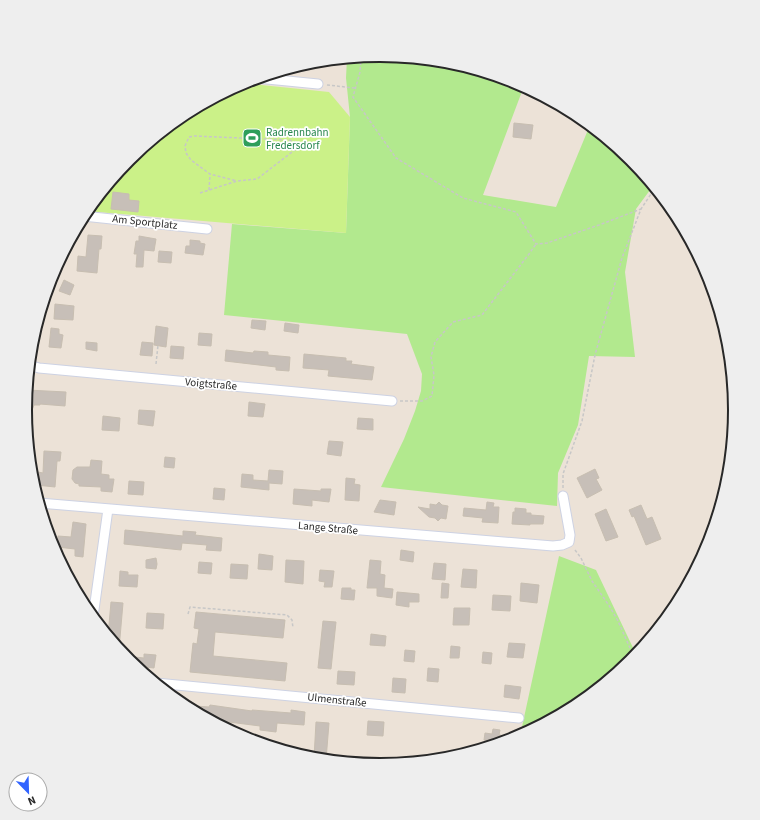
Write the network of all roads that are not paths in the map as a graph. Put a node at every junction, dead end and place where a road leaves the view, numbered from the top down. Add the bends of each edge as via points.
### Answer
1 (270, 79) edge
2 (318, 84) road end
3 (91, 217) edge
4 (207, 229) dead end
5 (35, 367) edge
6 (392, 401) road end
7 (563, 496) road end
8 (45, 504) edge
9 (108, 509) junction
10 (94, 608) edge
11 (165, 684) edge
12 (519, 718) dead end

1 - 2 street
3 - 4 street, Am Sportplatz
5 - 6 street, Voigtstraße
7 - 9 street, Lange Straße via 570,535 569,542 562,545
8 - 9 street, Lange Straße
9 - 10 street
11 - 12 street, Ulmenstraße

